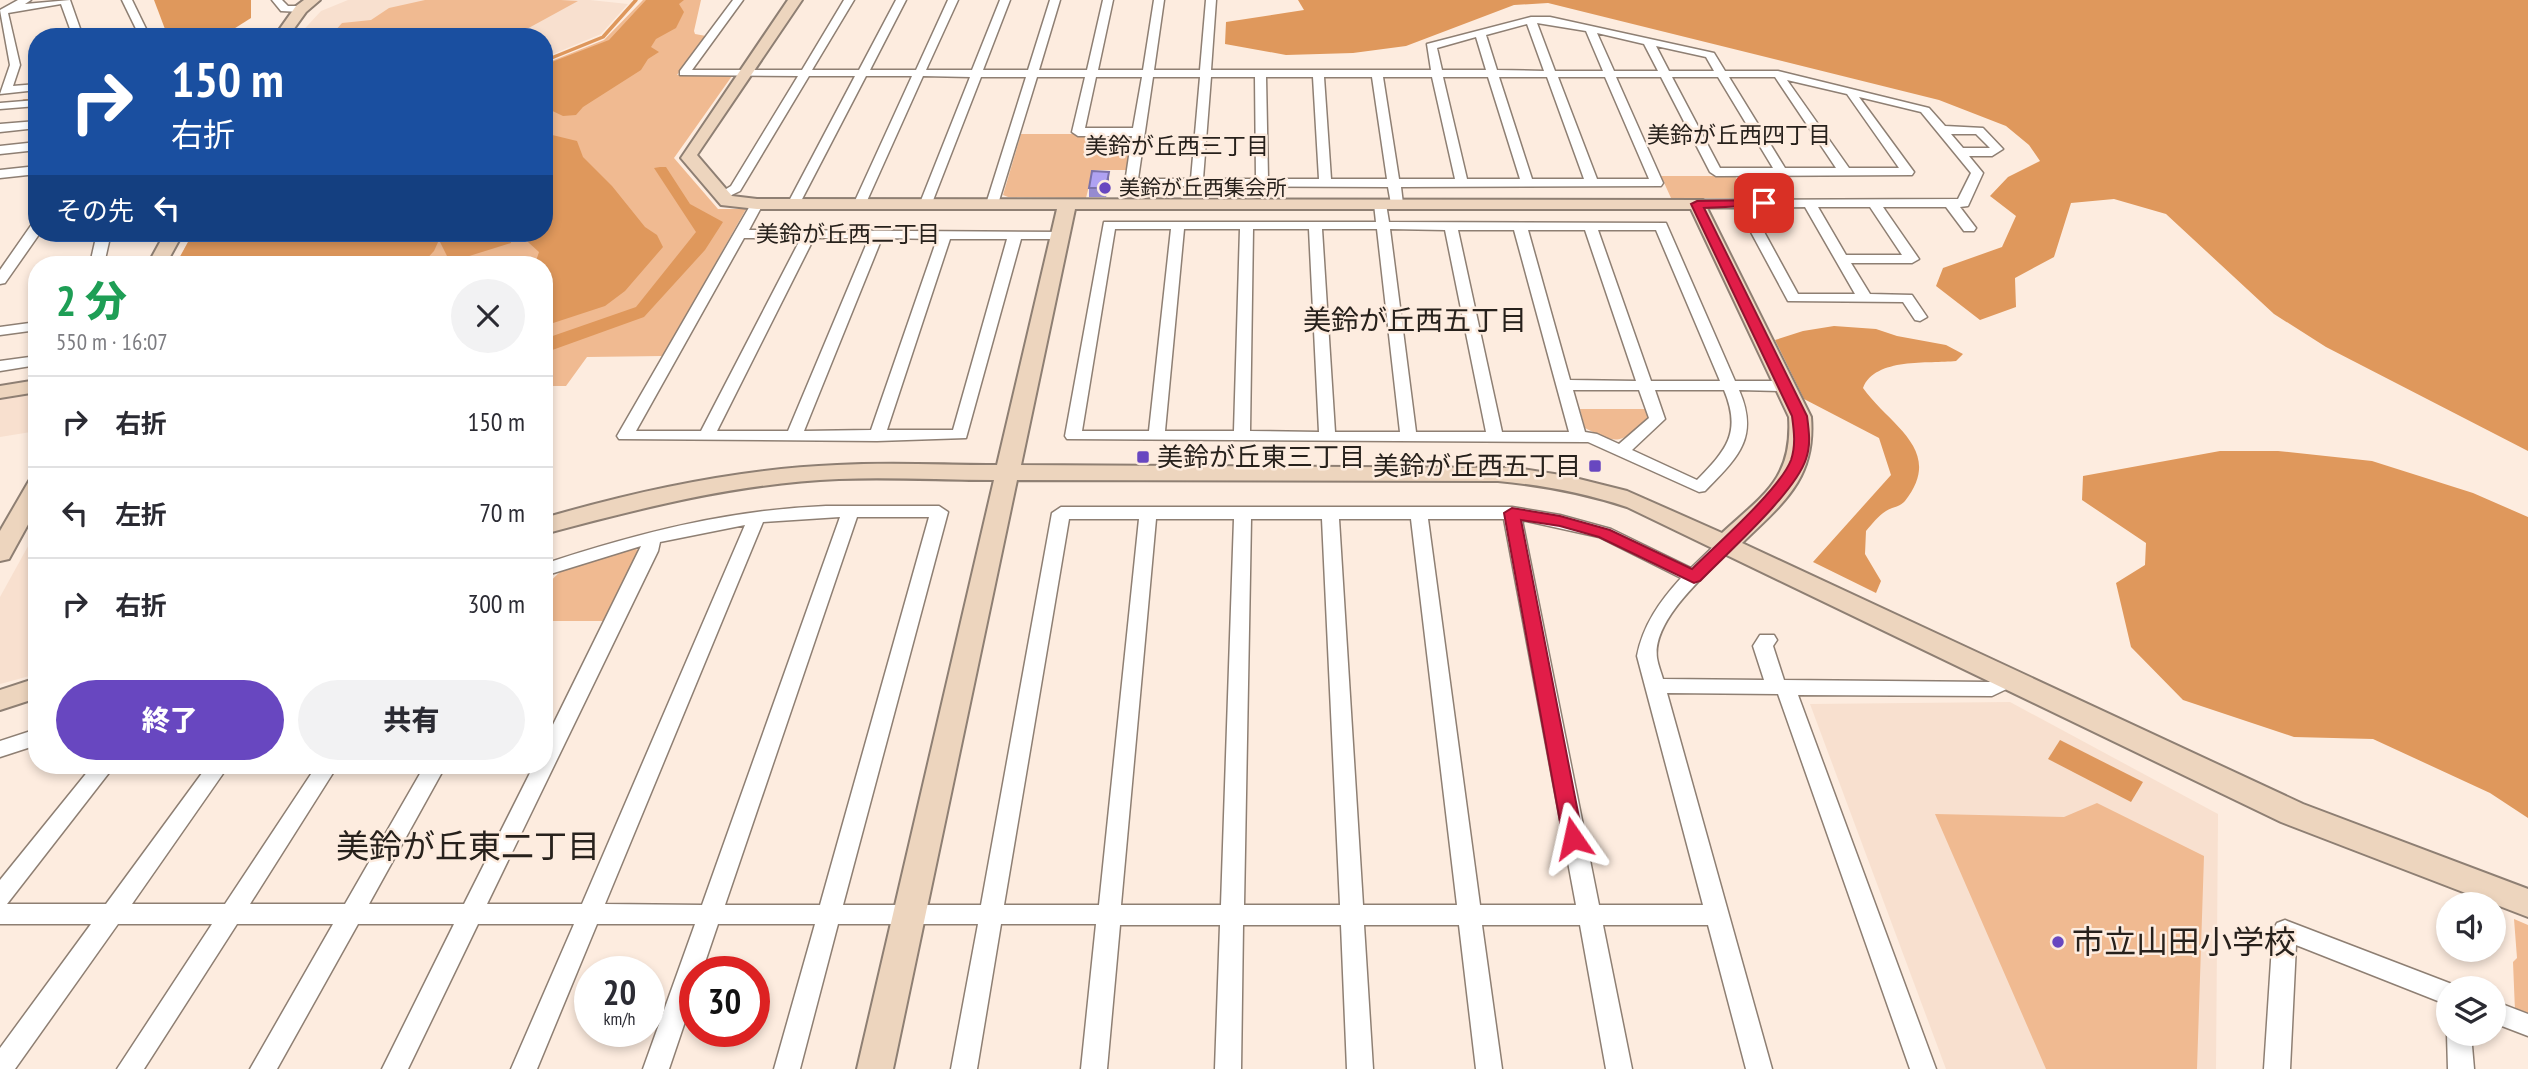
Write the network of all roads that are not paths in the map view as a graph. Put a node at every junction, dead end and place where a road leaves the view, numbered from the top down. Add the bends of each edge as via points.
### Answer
1 (26, 0) edge
2 (65, 0) edge
3 (127, 0) edge
4 (277, 0) edge
5 (738, 0) edge
6 (795, 0) edge
7 (849, 0) edge
8 (901, 0) edge
9 (953, 0) edge
10 (1005, 0) edge
11 (1055, 0) edge
12 (1108, 0) edge
13 (1159, 0) edge
14 (1211, 0) edge
15 (307, 4) edge
16 (1, 12) edge
17 (1531, 20) junction
18 (75, 28) edge
19 (141, 28) edge
20 (288, 28) edge
21 (1590, 29) junction
22 (1480, 33) junction
23 (1649, 43) junction
24 (977, 72) junction
25 (744, 73) junction
26 (806, 73) junction
27 (864, 73) junction
28 (920, 73) junction
29 (1032, 73) junction
30 (1090, 73) junction
31 (1147, 73) junction
32 (1204, 73) junction
33 (1260, 73) junction
34 (1318, 73) junction
35 (1377, 73) junction
36 (1437, 73) junction
37 (1494, 73) junction
38 (1551, 73) junction
39 (1608, 73) junction
40 (1665, 73) junction
41 (1721, 73) junction
42 (1778, 74) junction
43 (28, 89) edge
44 (3, 91) edge
45 (1852, 92) junction
46 (28, 104) edge
47 (0, 106) edge
48 (28, 125) edge
49 (0, 128) edge
50 (1941, 130) junction
51 (1138, 132) junction
52 (28, 147) edge
53 (0, 150) edge
54 (1959, 152) junction
55 (28, 172) edge
56 (1781, 172) junction
57 (1844, 172) junction
58 (2, 176) edge
59 (1197, 183) junction
60 (1262, 183) junction
61 (1325, 183) junction
62 (1527, 183) junction
63 (1592, 183) junction
64 (1395, 184) junction
65 (1462, 184) junction
66 (721, 196) junction
67 (794, 203) junction
68 (860, 203) junction
69 (926, 203) junction
70 (1742, 203) junction
71 (1809, 203) junction
72 (1874, 203) junction
73 (1950, 203) junction
74 (757, 204) junction
75 (992, 204) junction
76 (1067, 204) junction
77 (1389, 204) junction
78 (1697, 204) junction
79 (1247, 225) junction
80 (1315, 225) junction
81 (1178, 226) junction
82 (1383, 226) junction
83 (1451, 226) junction
84 (1520, 226) junction
85 (1590, 226) junction
86 (1969, 228) dead end
87 (740, 234) junction
88 (809, 234) junction
89 (877, 234) junction
90 (945, 234) junction
91 (1015, 235) junction
92 (1060, 235) junction
93 (28, 240) edge
94 (1844, 259) junction
95 (0, 280) edge
96 (1865, 298) junction
97 (1920, 317) dead end
98 (28, 327) edge
99 (0, 331) edge
100 (28, 361) edge
101 (0, 366) edge
102 (1564, 385) junction
103 (1645, 386) junction
104 (1729, 386) junction
105 (1784, 386) junction
106 (28, 387) edge
107 (0, 392) edge
108 (707, 435) junction
109 (794, 435) junction
110 (877, 436) junction
111 (1157, 436) junction
112 (1242, 436) junction
113 (1327, 436) junction
114 (1409, 436) junction
115 (1495, 436) junction
116 (1578, 437) junction
117 (1621, 451) junction
118 (1009, 472) junction
119 (28, 502) edge
120 (850, 512) junction
121 (1148, 512) junction
122 (1242, 512) junction
123 (1330, 512) junction
124 (1419, 513) junction
125 (1512, 513) junction
126 (757, 517) junction
127 (553, 523) edge
128 (652, 537) junction
129 (1726, 544) junction
130 (0, 553) edge
131 (553, 567) edge
132 (1694, 577) junction
133 (1767, 639) dead end
134 (2010, 679) junction
135 (1655, 686) junction
136 (1781, 687) junction
137 (28, 691) edge
138 (0, 700) edge
139 (28, 740) edge
140 (553, 746) edge
141 (1, 750) edge
142 (98, 774) edge
143 (213, 774) edge
144 (322, 774) edge
145 (431, 774) edge
146 (539, 774) edge
147 (0, 897) edge
148 (2528, 903) edge
149 (0, 914) edge
150 (111, 915) junction
151 (230, 915) junction
152 (350, 915) junction
153 (470, 915) junction
154 (830, 915) junction
155 (990, 915) junction
156 (1110, 915) junction
157 (1232, 915) junction
158 (1351, 915) junction
159 (1470, 915) junction
160 (1717, 915) junction
161 (590, 916) junction
162 (709, 916) junction
163 (909, 916) junction
164 (1588, 916) junction
165 (2436, 990) edge
166 (2506, 1017) edge
167 (2528, 1025) edge
168 (2460, 1046) edge
169 (0, 1069) edge
170 (130, 1069) edge
171 (262, 1069) edge
172 (394, 1069) edge
173 (524, 1069) edge
174 (656, 1069) edge
175 (787, 1069) edge
176 (875, 1069) edge
177 (964, 1069) edge
178 (1094, 1069) edge
179 (1228, 1069) edge
180 (1360, 1069) edge
181 (1489, 1069) edge
182 (1619, 1069) edge
183 (1759, 1069) edge
184 (1923, 1069) edge
185 (2277, 1069) edge
186 (2461, 1069) edge

1 - 16 street
2 - 16 street
2 - 18 street
3 - 19 street
4 - 15 street via 285,9
5 - 25 street via 684,72
6 - 25 street
7 - 26 street
8 - 27 street
9 - 28 street
10 - 24 street
11 - 29 street
12 - 30 street
13 - 31 street
14 - 32 street
15 - 20 street
16 - 44 street via 15,65
17 - 21 street
17 - 22 street
17 - 38 street
21 - 23 street
21 - 39 street
22 - 36 street via 1431,47
22 - 37 street
23 - 40 street
23 - 41 street via 1710,55
24 - 28 street
24 - 29 street
24 - 69 street
25 - 26 street
25 - 66 street via 689,155
26 - 27 street
26 - 66 street via 736,188
27 - 28 street
27 - 67 street
28 - 68 street
29 - 30 street
29 - 75 street
30 - 31 street
30 - 51 street via 1078,132
31 - 32 street
31 - 51 street
32 - 33 street
32 - 59 street
33 - 34 street
33 - 60 street
34 - 35 street
34 - 61 street
35 - 36 street
35 - 64 street
36 - 37 street
36 - 65 street
37 - 38 street
37 - 62 street
38 - 39 street
38 - 63 street
39 - 40 street
39 - 63 street via 1657,183
40 - 41 street
40 - 56 street via 1716,172
41 - 42 street
41 - 56 street
42 - 45 street
42 - 57 street
43 - 44 street
45 - 50 street via 1925,110
45 - 57 street via 1908,172
46 - 47 street
48 - 49 street
50 - 54 street
50 - 54 street via 1979,130 1997,149
51 - 59 street via 1130,183
52 - 53 street
54 - 73 street via 1977,173 1964,203
55 - 58 street
56 - 57 street
59 - 60 street
60 - 61 street
61 - 64 street
62 - 63 street
62 - 65 street
64 - 65 street
64 - 77 street
66 - 74 street via 736,203
67 - 68 street
67 - 74 street
68 - 69 street
69 - 75 street
70 - 71 street
70 - 78 street
70 - 96 street via 1793,298
71 - 72 street
71 - 94 street
72 - 73 street
72 - 94 street via 1912,259
73 - 86 street
74 - 87 street
75 - 76 street
76 - 77 street
76 - 92 street
77 - 78 street
77 - 82 street
78 - 105 street
79 - 80 street
79 - 81 street
79 - 112 street
80 - 82 street
80 - 113 street
81 - 111 street
81 - 111 street via 1109,225 1073,436
82 - 83 street
82 - 114 street
83 - 84 street
83 - 115 street
84 - 85 street
84 - 102 street
85 - 103 street
85 - 104 street via 1661,226
87 - 88 street
87 - 108 street via 625,436
88 - 89 street
88 - 108 street
89 - 90 street
89 - 109 street
90 - 91 street
90 - 110 street
91 - 92 street
91 - 110 street via 960,435
92 - 118 street
93 - 95 street
94 - 96 street
96 - 97 street via 1907,299
98 - 99 street
100 - 101 street
102 - 103 street
102 - 116 street
103 - 104 street
103 - 117 street via 1657,419
104 - 105 street
104 - 117 street via 1741,433 1733,451 1699,487
105 - 129 street via 1800,416 1798,460 1786,482
106 - 107 street
108 - 109 street
109 - 110 street
111 - 112 street
112 - 113 street
113 - 114 street
114 - 115 street
115 - 116 street
116 - 117 street via 1591,437
118 - 127 street via 777,476 645,497
118 - 129 street via 1525,476 1606,492
118 - 163 street
119 - 130 street
120 - 126 street
120 - 154 street via 939,512
120 - 162 street
121 - 122 street
121 - 155 street via 1060,513
121 - 156 street
122 - 123 street
122 - 157 street
123 - 124 street
123 - 158 street
124 - 125 street
124 - 159 street
125 - 132 street via 1605,533
125 - 164 street
126 - 128 street
126 - 161 street
128 - 131 street
128 - 140 street
129 - 132 street
129 - 134 street
132 - 135 street via 1649,637 1647,656
133 - 136 street via 1763,646
134 - 136 street via 1992,689
134 - 148 street via 2292,813
135 - 136 street
135 - 160 street
136 - 184 street
137 - 138 street
139 - 141 street
142 - 147 street
143 - 150 street
144 - 151 street
145 - 152 street
146 - 153 street
149 - 150 street
150 - 151 street
150 - 169 street
151 - 152 street
151 - 170 street
152 - 153 street
152 - 171 street
153 - 161 street
153 - 172 street
154 - 162 street
154 - 163 street
154 - 175 street
155 - 156 street
155 - 163 street
155 - 177 street
156 - 157 street
156 - 178 street
157 - 158 street
157 - 179 street
158 - 159 street
158 - 180 street
159 - 164 street
159 - 181 street
160 - 164 street
160 - 183 street
161 - 162 street
161 - 173 street
162 - 174 street
163 - 176 street
164 - 182 street
165 - 185 street via 2285,930
166 - 167 street
168 - 186 street

